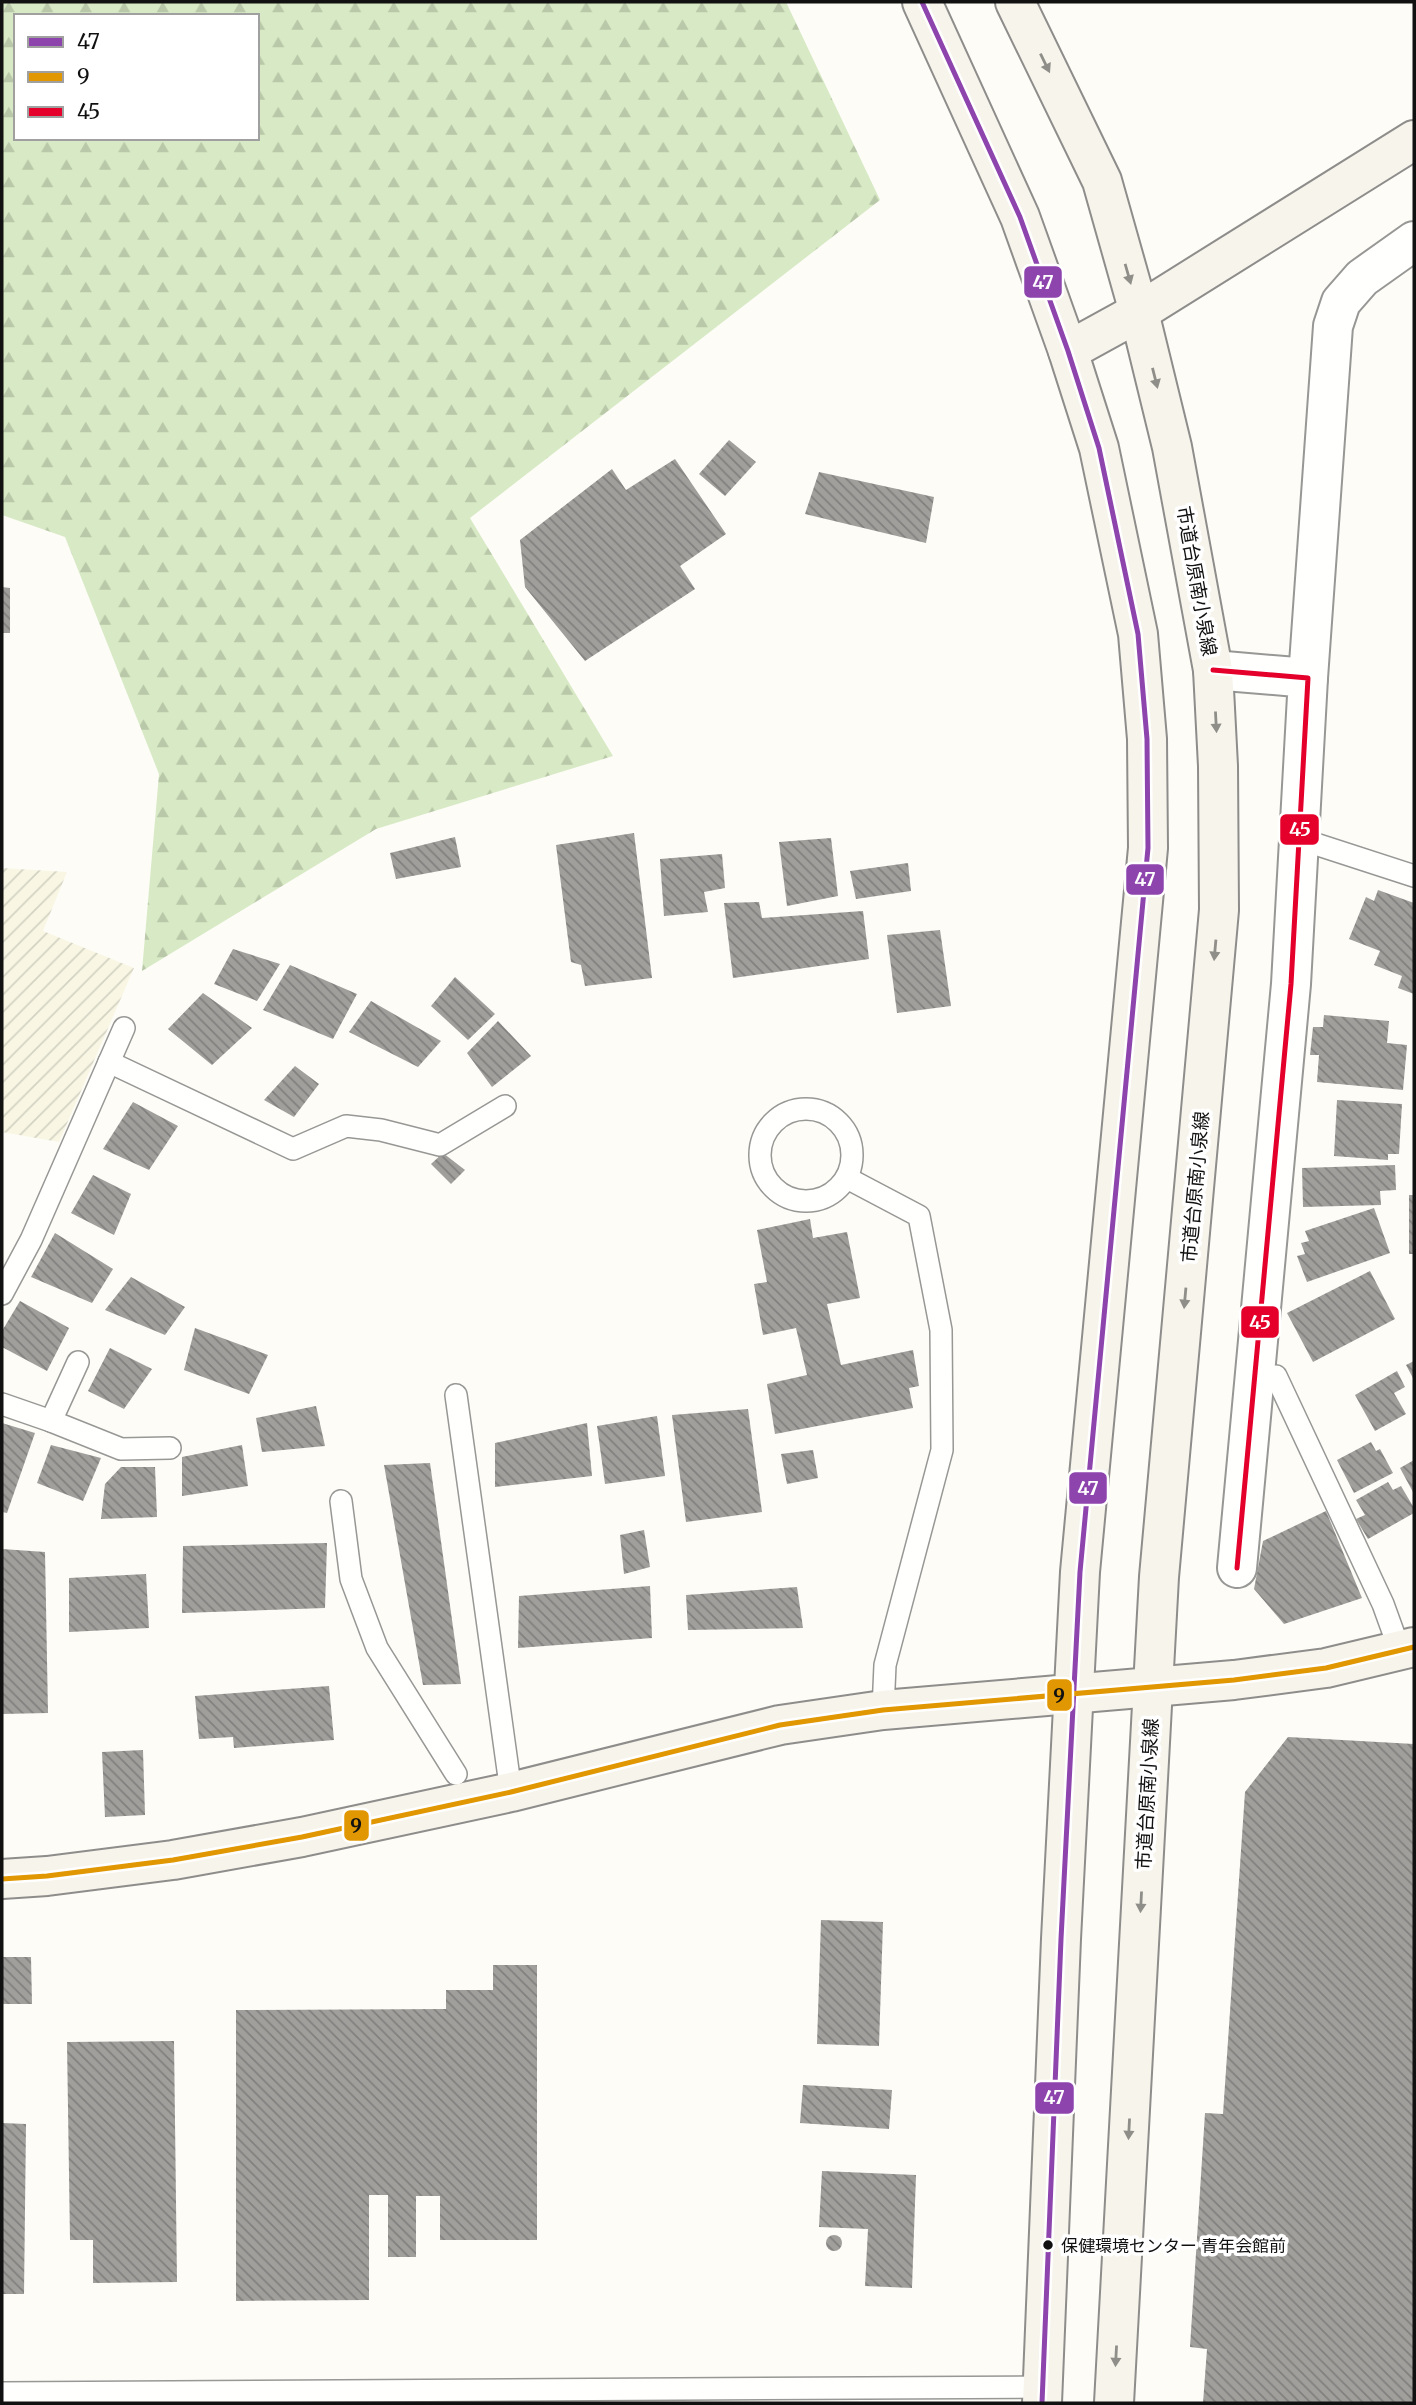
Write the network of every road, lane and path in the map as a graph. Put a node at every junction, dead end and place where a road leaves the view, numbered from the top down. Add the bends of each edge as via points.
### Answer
1 (922, 2) edge
2 (1015, 2) edge
3 (1414, 140) edge
4 (1414, 241) edge
5 (1139, 312) junction
6 (1068, 351) junction
7 (1213, 670) junction
8 (1308, 678) junction
9 (1300, 839) junction
10 (1414, 876) edge
11 (124, 1028) dead end
12 (109, 1062) junction
13 (505, 1106) dead end
14 (847, 1178) junction
15 (5, 1280) edge
16 (78, 1362) dead end
17 (1276, 1376) dead end
18 (456, 1395) dead end
19 (2, 1404) edge
20 (51, 1421) junction
21 (170, 1448) dead end
22 (341, 1501) dead end
23 (1237, 1568) dead end
24 (1407, 1649) edge
25 (1152, 1687) junction
26 (1073, 1695) junction
27 (883, 1710) junction
28 (456, 1774) dead end
29 (511, 1792) junction
30 (2, 1879) edge
31 (2, 2393) edge
32 (1043, 2395) edge
33 (76, 2398) edge
34 (1114, 2403) edge

1 - 6 street via 1020,216
2 -> 5 street, 市道台原南小泉線 via 1102,181
3 - 5 street
4 - 8 street via 1362,278 1341,302 1333,326
5 - 6 street
5 -> 7 street, 市道台原南小泉線 via 1172,447
6 - 26 street via 1099,448 1138,634 1147,739 1148,848 1080,1573
7 - 8 street
7 -> 25 street, 市道台原南小泉線 via 1219,910
8 - 9 street
9 - 10 lane
9 - 23 street via 1291,984
11 - 12 lane
12 - 13 lane via 293,1149 346,1126 440,1145
12 - 15 lane via 31,1240
14 - 14 lane via 852,1147 836,1119 806,1108 790,1111 766,1130 760,1143 762,1173 782,1195 796,1201 818,1200
14 - 27 lane via 919,1216 941,1330 942,1450 885,1665
16 - 20 lane
17 - 24 lane
18 - 29 lane
19 - 20 lane
20 - 21 lane via 121,1449
22 - 28 lane via 351,1579 377,1648
24 - 25 street via 1326,1668
25 - 26 street
25 -> 34 street, 市道台原南小泉線
26 - 27 street
26 - 32 street
27 - 29 street via 780,1725
29 - 30 street via 173,1860
31 - 33 lane
32 - 33 lane

